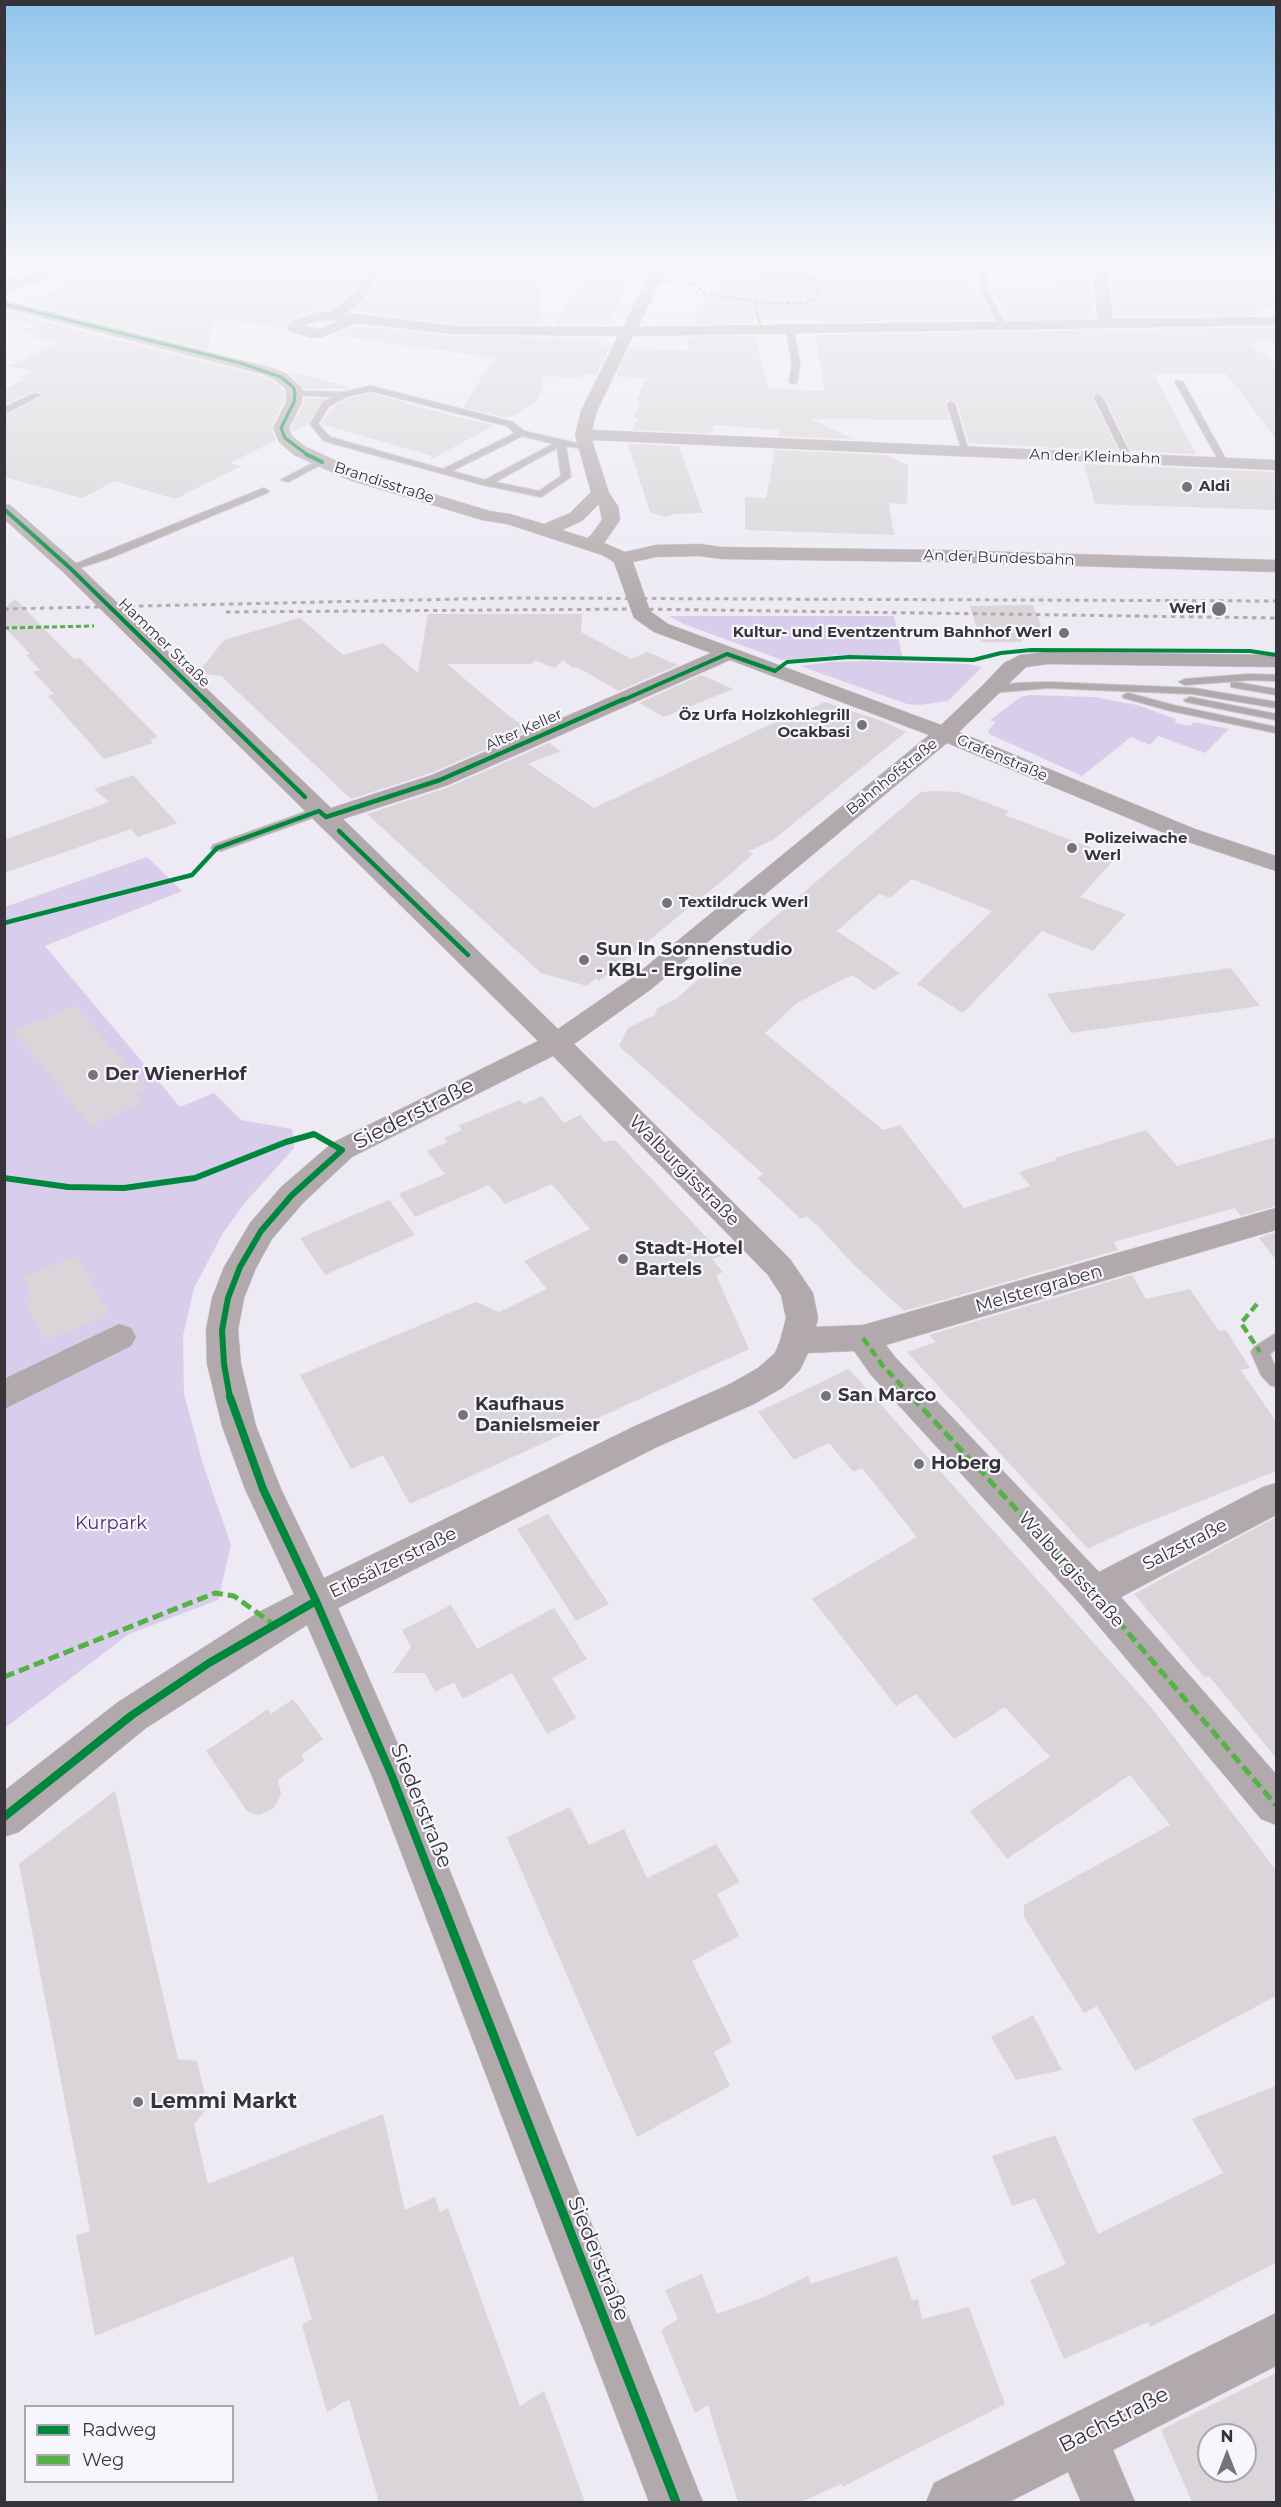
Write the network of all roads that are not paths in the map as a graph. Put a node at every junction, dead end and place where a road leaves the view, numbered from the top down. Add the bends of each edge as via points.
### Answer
1 (282, 378) edge
2 (606, 378) edge
3 (794, 378) edge
4 (793, 382) dead end
5 (1179, 382) dead end
6 (295, 393) junction
7 (37, 395) dead end
8 (343, 395) junction
9 (1098, 397) dead end
10 (951, 404) dead end
11 (4, 412) edge
12 (521, 433) junction
13 (584, 440) junction
14 (561, 443) junction
15 (966, 451) junction
16 (1128, 458) junction
17 (322, 462) junction
18 (1224, 463) junction
19 (1276, 465) edge
20 (444, 472) junction
21 (285, 480) dead end
22 (486, 483) junction
23 (264, 491) dead end
24 (600, 493) junction
25 (4, 509) edge
26 (624, 528) junction
27 (546, 530) junction
28 (590, 544) junction
29 (699, 550) junction
30 (722, 553) junction
31 (623, 560) junction
32 (1276, 566) edge
33 (69, 567) junction
34 (727, 654) junction
35 (1276, 661) edge
36 (1276, 678) edge
37 (1177, 683) junction
38 (1106, 689) junction
39 (992, 690) junction
40 (1276, 692) edge
41 (1276, 705) edge
42 (1276, 717) edge
43 (1276, 730) edge
44 (944, 734) junction
45 (323, 814) junction
46 (217, 848) dead end
47 (1273, 859) edge
48 (557, 1043) junction
49 (1276, 1219) edge
50 (119, 1337) dead end
51 (862, 1338) junction
52 (1276, 1340) edge
53 (797, 1341) junction
54 (1276, 1380) edge
55 (4, 1395) edge
56 (1276, 1498) edge
57 (1094, 1593) junction
58 (316, 1600) junction
59 (1276, 1805) edge
60 (4, 1817) edge
61 (1276, 2339) edge
62 (1080, 2436) junction
63 (676, 2502) edge
64 (953, 2502) edge
65 (1108, 2502) edge

1 - 6 street
2 - 13 street via 589,411
3 - 4 lane
5 - 18 lane
6 - 8 lane
6 - 17 street, Brandisstraße via 281,428 285,438 300,451
7 - 11 lane
8 - 12 lane via 371,388 510,424
8 - 20 lane via 326,404 314,424 327,439
9 - 16 lane
10 - 15 lane
12 - 14 lane
12 - 20 lane
13 - 14 lane
13 - 15 street, An der Kleinbahn
13 - 24 street
14 - 22 lane
14 - 22 lane via 566,477 541,494
15 - 16 street, An der Kleinbahn
16 - 18 street, An der Kleinbahn
17 - 21 lane
17 - 27 street, Brandisstraße via 400,490
18 - 19 street, An der Kleinbahn
20 - 22 lane
23 - 33 lane via 107,556
24 - 26 street
24 - 27 street via 576,517
25 - 33 street, Hammer Straße
26 - 28 street
26 - 29 street via 671,546
27 - 28 street, Brandisstraße
28 - 31 street, Brandisstraße
29 - 30 street, An der Bundesbahn
29 - 31 street, An der Bundesbahn via 656,551
30 - 31 street, An der Bundesbahn
30 - 32 street, An der Bundesbahn
31 - 34 street, Grafenstraße via 645,619
33 - 45 street, Hammer Straße
34 - 44 street, Grafenstraße
34 - 45 street, Alter Keller via 440,780
35 - 39 street, Bahnhofstraße via 1033,659 1011,667
36 - 37 lane
37 - 38 lane
37 - 40 lane
38 - 39 lane via 1048,685
38 - 41 lane via 1193,691
38 - 42 lane
38 - 43 lane
39 - 44 street, Bahnhofstraße
44 - 47 street, Grafenstraße via 1176,830
44 - 48 street, Bahnhofstraße via 641,984
45 - 46 lane
45 - 48 street, Hammer Straße
48 - 53 street, Walburgisstraße via 779,1267 797,1293 802,1318
48 - 58 street, Siederstraße via 342,1150 292,1195 261,1231 240,1267 228,1298 222,1330 230,1398 263,1489
49 - 51 street, Melstergraben
50 - 55 street
51 - 53 street, Melstergraben
51 - 57 street, Walburgisstraße via 883,1366
52 - 54 lane via 1260,1352
53 - 58 street, Erbsälzerstraße via 788,1361 770,1378 742,1394 645,1437
56 - 57 street, Salzstraße
57 - 59 street, Walburgisstraße
58 - 60 street, Erbsälzerstraße via 132,1715
58 - 63 street, Siederstraße via 392,1776
61 - 62 street, Bachstraße
62 - 64 street, Bachstraße
62 - 65 street

